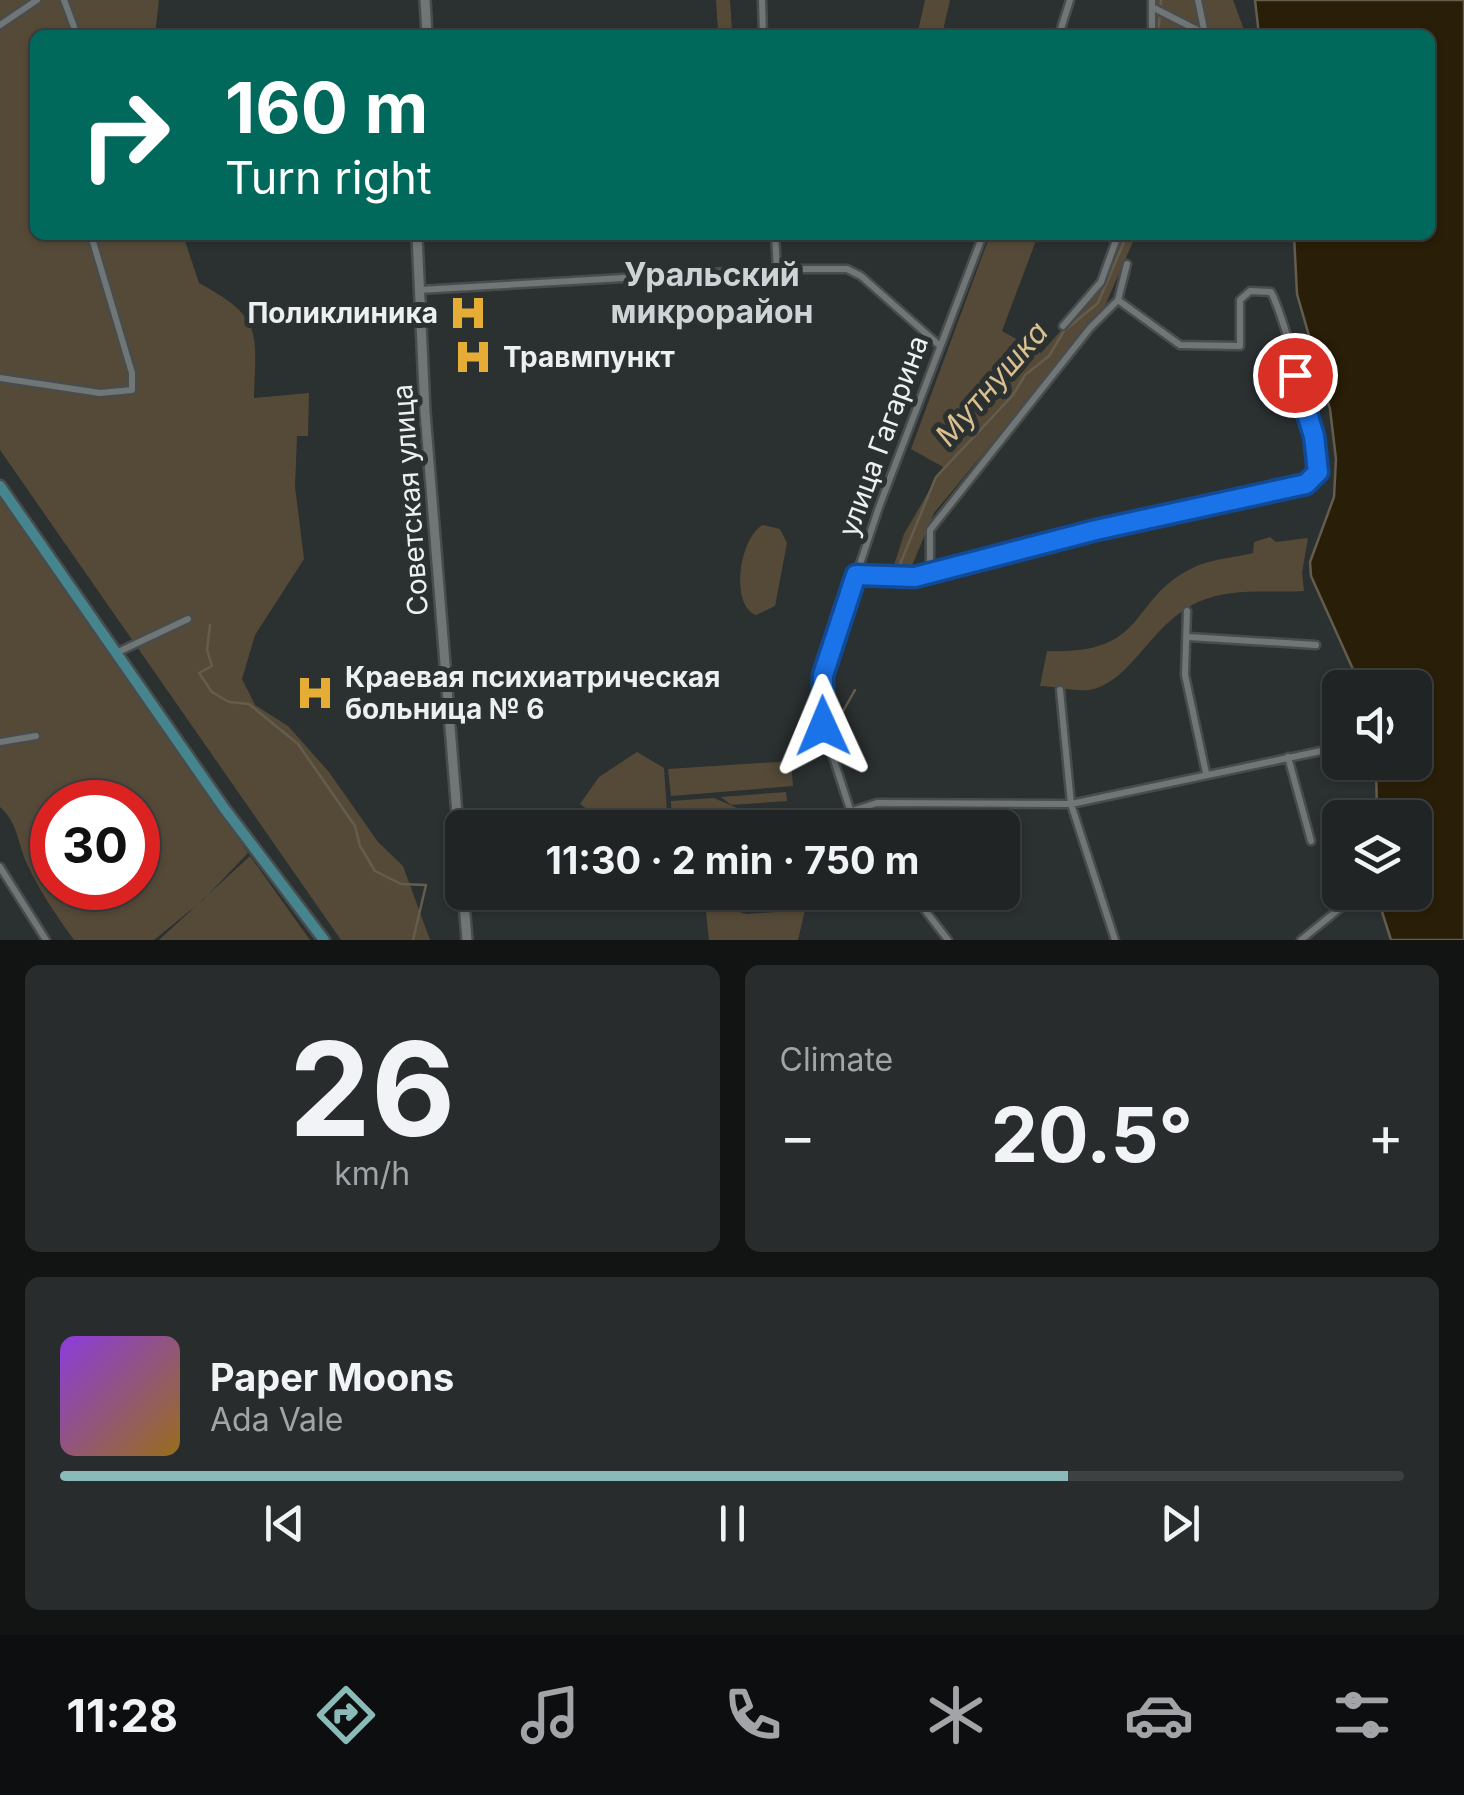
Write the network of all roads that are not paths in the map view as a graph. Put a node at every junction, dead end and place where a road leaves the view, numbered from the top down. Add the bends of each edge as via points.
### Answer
1 (37, 0) edge
2 (64, 0) edge
3 (425, 0) edge
4 (762, 0) edge
5 (1070, 0) edge
6 (1198, 0) edge
7 (1153, 4) edge
8 (0, 25) edge
9 (76, 30) edge
10 (427, 30) edge
11 (763, 30) edge
12 (1061, 30) edge
13 (1152, 30) edge
14 (1197, 30) edge
15 (1204, 30) edge
16 (92, 240) edge
17 (417, 240) edge
18 (775, 240) edge
19 (981, 240) edge
20 (1116, 240) edge
21 (1127, 264) dead end
22 (777, 268) junction
23 (418, 290) junction
24 (1118, 300) junction
25 (1063, 326) dead end
26 (939, 345) junction
27 (0, 378) edge
28 (0, 486) edge
29 (930, 572) junction
30 (856, 575) junction
31 (1187, 611) dead end
32 (188, 620) dead end
33 (1189, 637) junction
34 (1316, 645) dead end
35 (116, 653) junction
36 (1060, 690) dead end
37 (36, 736) dead end
38 (0, 742) edge
39 (1322, 750) edge
40 (1288, 757) junction
41 (1206, 773) junction
42 (1071, 804) junction
43 (848, 810) edge
44 (855, 810) edge
45 (1311, 841) dead end
46 (0, 867) edge
47 (925, 910) edge
48 (1338, 910) edge
49 (46, 940) edge
50 (324, 940) edge
51 (466, 940) edge
52 (948, 940) edge
53 (1114, 940) edge
54 (1301, 940) edge

1 - 8 street
2 - 9 street
3 - 10 main road
4 - 11 street
5 - 12 street
6 - 15 street
7 - 13 street
7 - 14 street
16 - 27 street via 132,390 100,394
17 - 23 main road, Советская улица
18 - 22 street
19 - 26 street, улица Гагарина
20 - 25 street via 1102,282
21 - 24 street
22 - 23 street
22 - 26 street via 847,269 862,276
23 - 51 main road, Советская улица
24 - 29 street via 930,530
24 - 29 street via 1180,345 1240,346 1240,300 1250,291 1270,292 1314,436 1318,472 1306,484
26 - 30 street, улица Гагарина
28 - 35 main road
29 - 30 street
30 - 43 street, улица Гагарина via 823,675 823,726
31 - 33 street
32 - 35 street
33 - 34 street
33 - 41 street via 1185,675
35 - 50 main road
36 - 42 street
37 - 38 street
39 - 40 street
40 - 41 street
40 - 45 street
41 - 42 street
42 - 44 street via 877,803
42 - 53 street
46 - 49 street
47 - 52 street
48 - 54 street

